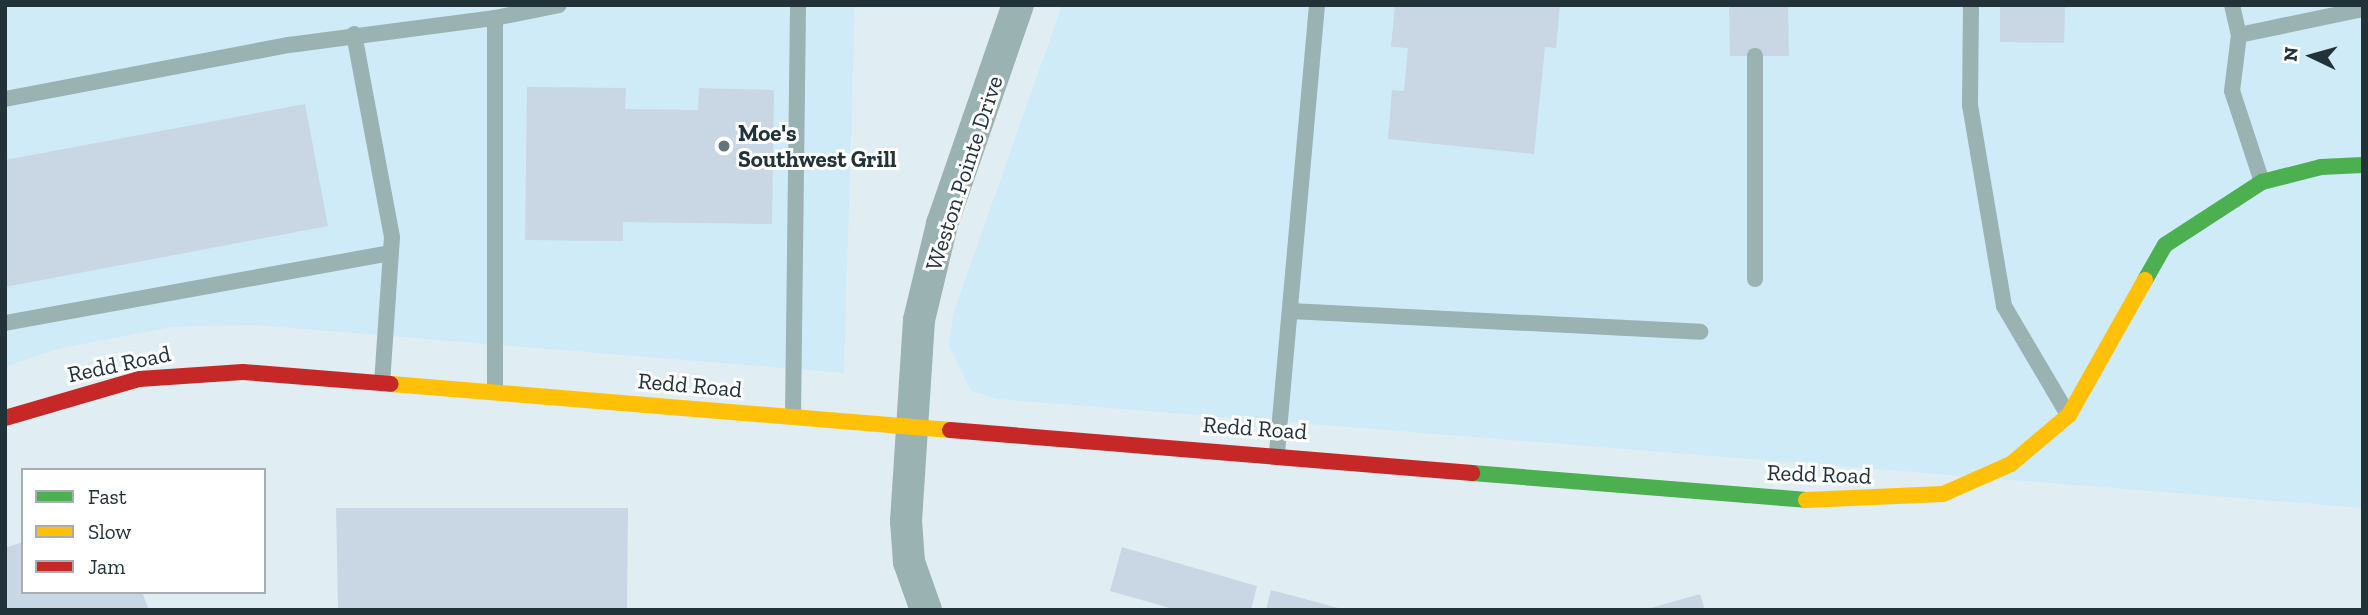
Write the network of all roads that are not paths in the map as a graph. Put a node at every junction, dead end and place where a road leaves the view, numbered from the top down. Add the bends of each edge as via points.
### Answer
1 (559, 5) edge
2 (798, 5) edge
3 (1018, 5) edge
4 (1317, 5) edge
5 (1971, 5) edge
6 (2232, 5) edge
7 (2363, 9) edge
8 (495, 18) junction
9 (354, 34) junction
10 (2239, 35) junction
11 (1755, 56) dead end
12 (5, 99) edge
13 (2363, 165) edge
14 (2262, 181) junction
15 (390, 253) junction
16 (1755, 279) dead end
17 (1290, 311) junction
18 (5, 323) edge
19 (1699, 331) dead end
20 (382, 382) junction
21 (495, 391) junction
22 (2069, 415) junction
23 (793, 417) junction
24 (5, 418) edge
25 (909, 426) junction
26 (1277, 453) junction
27 (926, 610) edge

1 - 8 lane
2 - 23 lane
3 - 25 street, Weston Pointe Drive via 942,224 919,320
4 - 17 lane
5 - 22 lane via 1970,106 2004,306
6 - 10 lane
7 - 10 lane
8 - 9 lane
8 - 21 lane
9 - 12 lane
9 - 15 lane
10 - 14 lane via 2232,92
11 - 16 lane
13 - 14 street, Redd Road via 2321,167
14 - 22 street, Redd Road via 2165,245
15 - 18 lane
15 - 20 lane
17 - 19 lane
17 - 26 lane
20 - 21 street, Redd Road
20 - 24 street, Redd Road via 183,374 87,391
21 - 23 street, Redd Road
22 - 26 street, Redd Road via 2011,464 1943,494 1862,500
23 - 25 street, Redd Road
25 - 26 street, Redd Road
25 - 27 street, Weston Pointe Drive via 907,534

